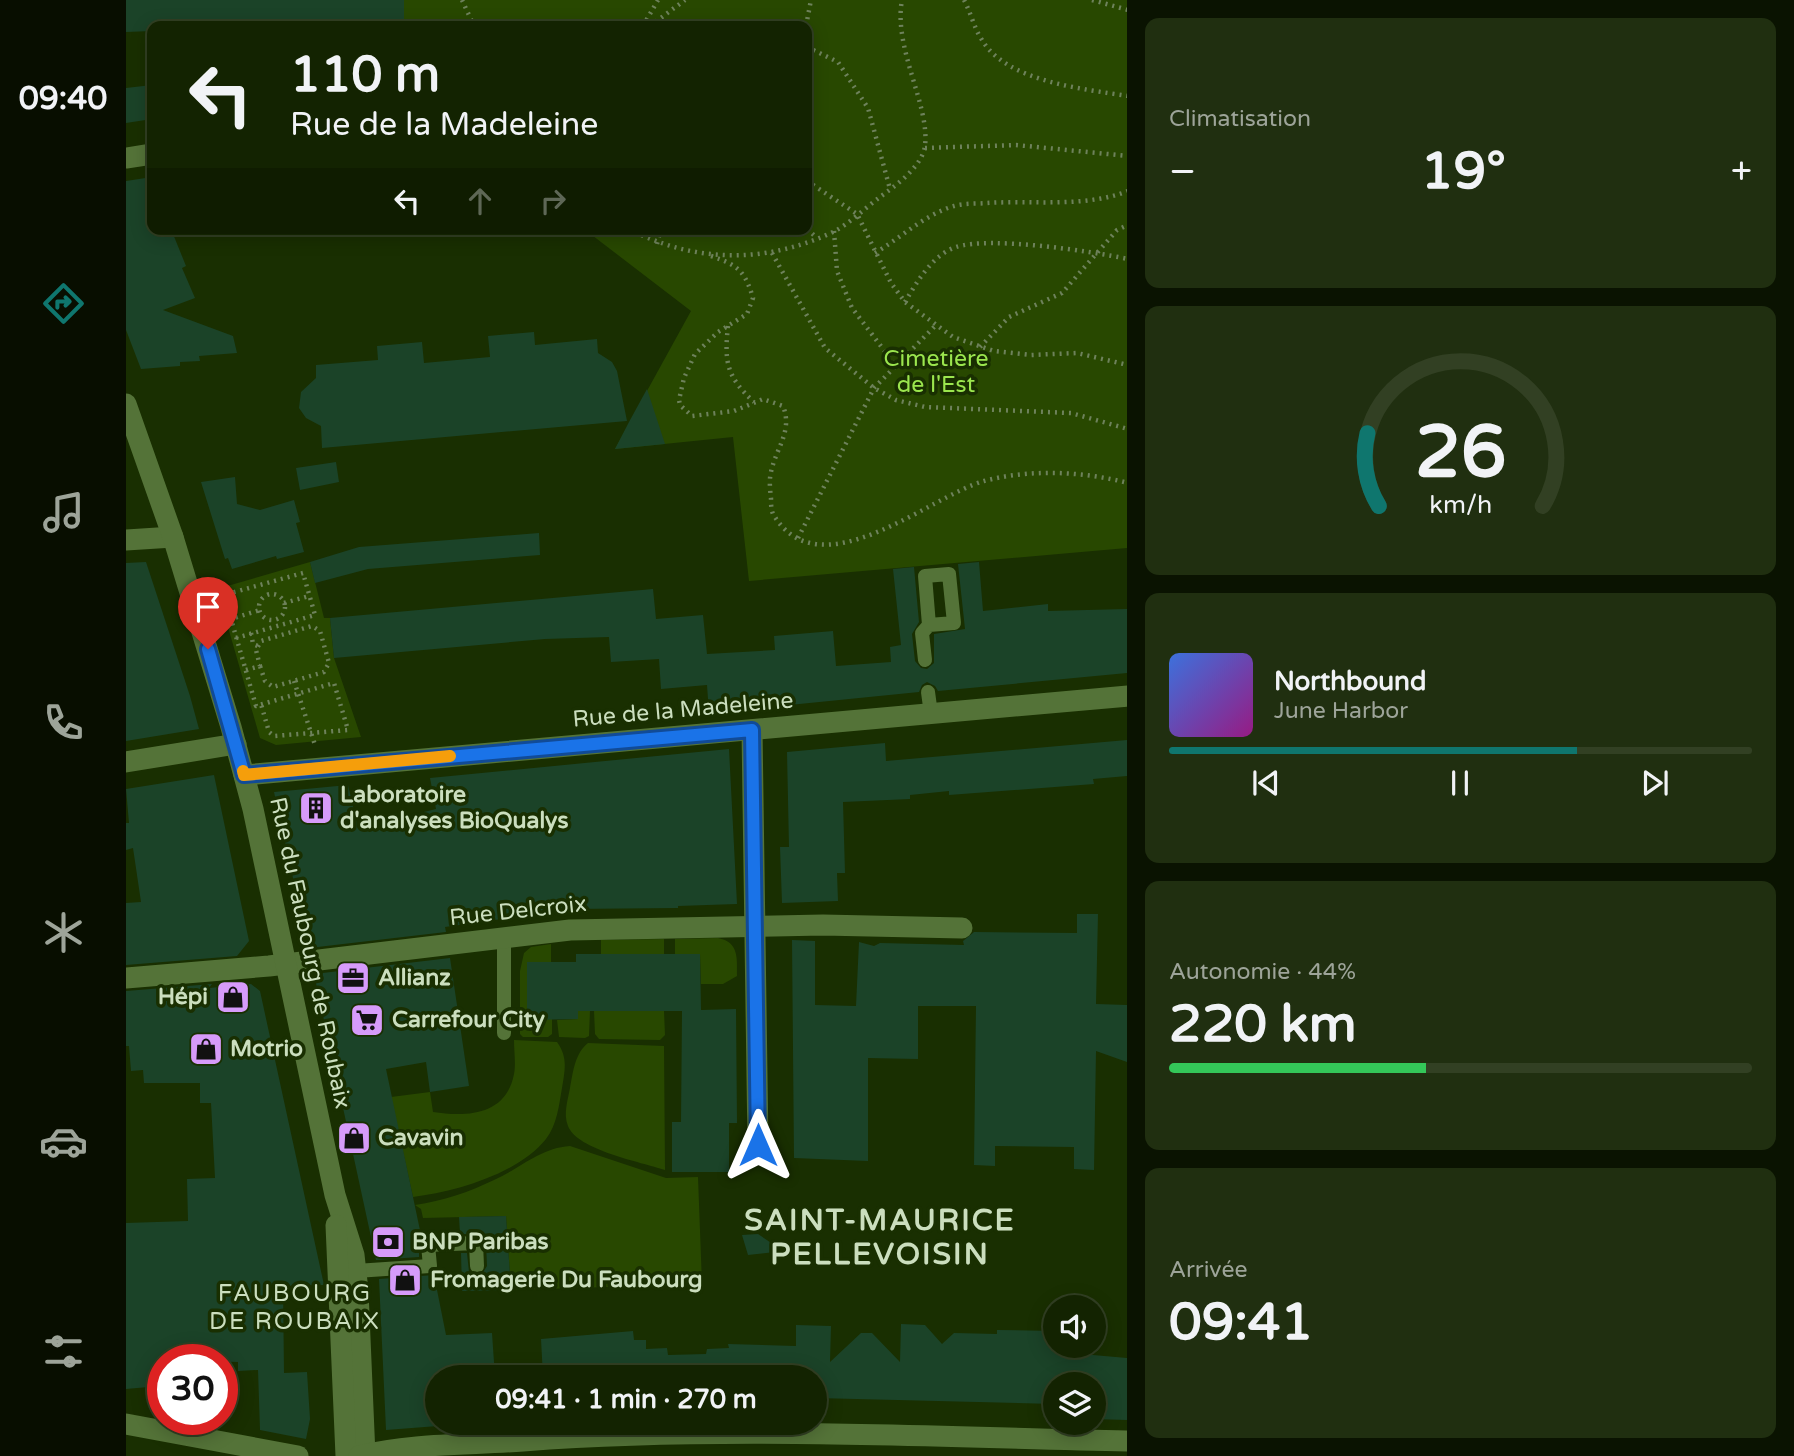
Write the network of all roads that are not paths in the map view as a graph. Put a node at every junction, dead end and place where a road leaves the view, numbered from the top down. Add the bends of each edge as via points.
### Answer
1 (147, 155) edge
2 (126, 158) edge
3 (126, 404) edge
4 (173, 537) junction
5 (126, 540) edge
6 (929, 625) dead end
7 (925, 660) dead end
8 (928, 692) dead end
9 (1127, 696) edge
10 (930, 715) junction
11 (752, 730) junction
12 (236, 744) junction
13 (126, 762) edge
14 (244, 775) junction
15 (756, 926) junction
16 (962, 928) dead end
17 (504, 937) junction
18 (286, 964) junction
19 (126, 978) edge
20 (504, 1033) dead end
21 (758, 1145) dead end
22 (335, 1195) junction
23 (477, 1266) dead end
24 (356, 1271) junction
25 (126, 1424) edge
26 (1127, 1441) edge
27 (298, 1456) edge
28 (359, 1456) edge

1 - 2 street
3 - 4 street, Rue du Faubourg de Roubaix
4 - 5 street
4 - 12 street, Rue du Faubourg de Roubaix
6 - 7 lane via 922,633
8 - 10 lane
9 - 10 street, Rue de la Madeleine
10 - 11 street, Rue de la Madeleine
11 - 14 street, Rue de la Madeleine
11 - 15 street
12 - 13 street
12 - 14 street, Rue du Faubourg de Roubaix
14 - 18 street, Rue du Faubourg de Roubaix
15 - 16 street, Rue Delcroix
15 - 17 street, Rue Delcroix via 570,930
15 - 21 street
17 - 18 street, Rue Delcroix
17 - 20 lane
18 - 19 street, Rue Delcroix
18 - 22 street, Rue du Faubourg de Roubaix
22 - 24 street, Rue du Faubourg de Roubaix
22 - 28 street, Rue du Faubourg de Roubaix
23 - 24 lane via 476,1243 429,1245 430,1266
24 - 28 street, Rue du Faubourg de Roubaix
25 - 27 street
26 - 28 street via 803,1433 573,1436 395,1449

